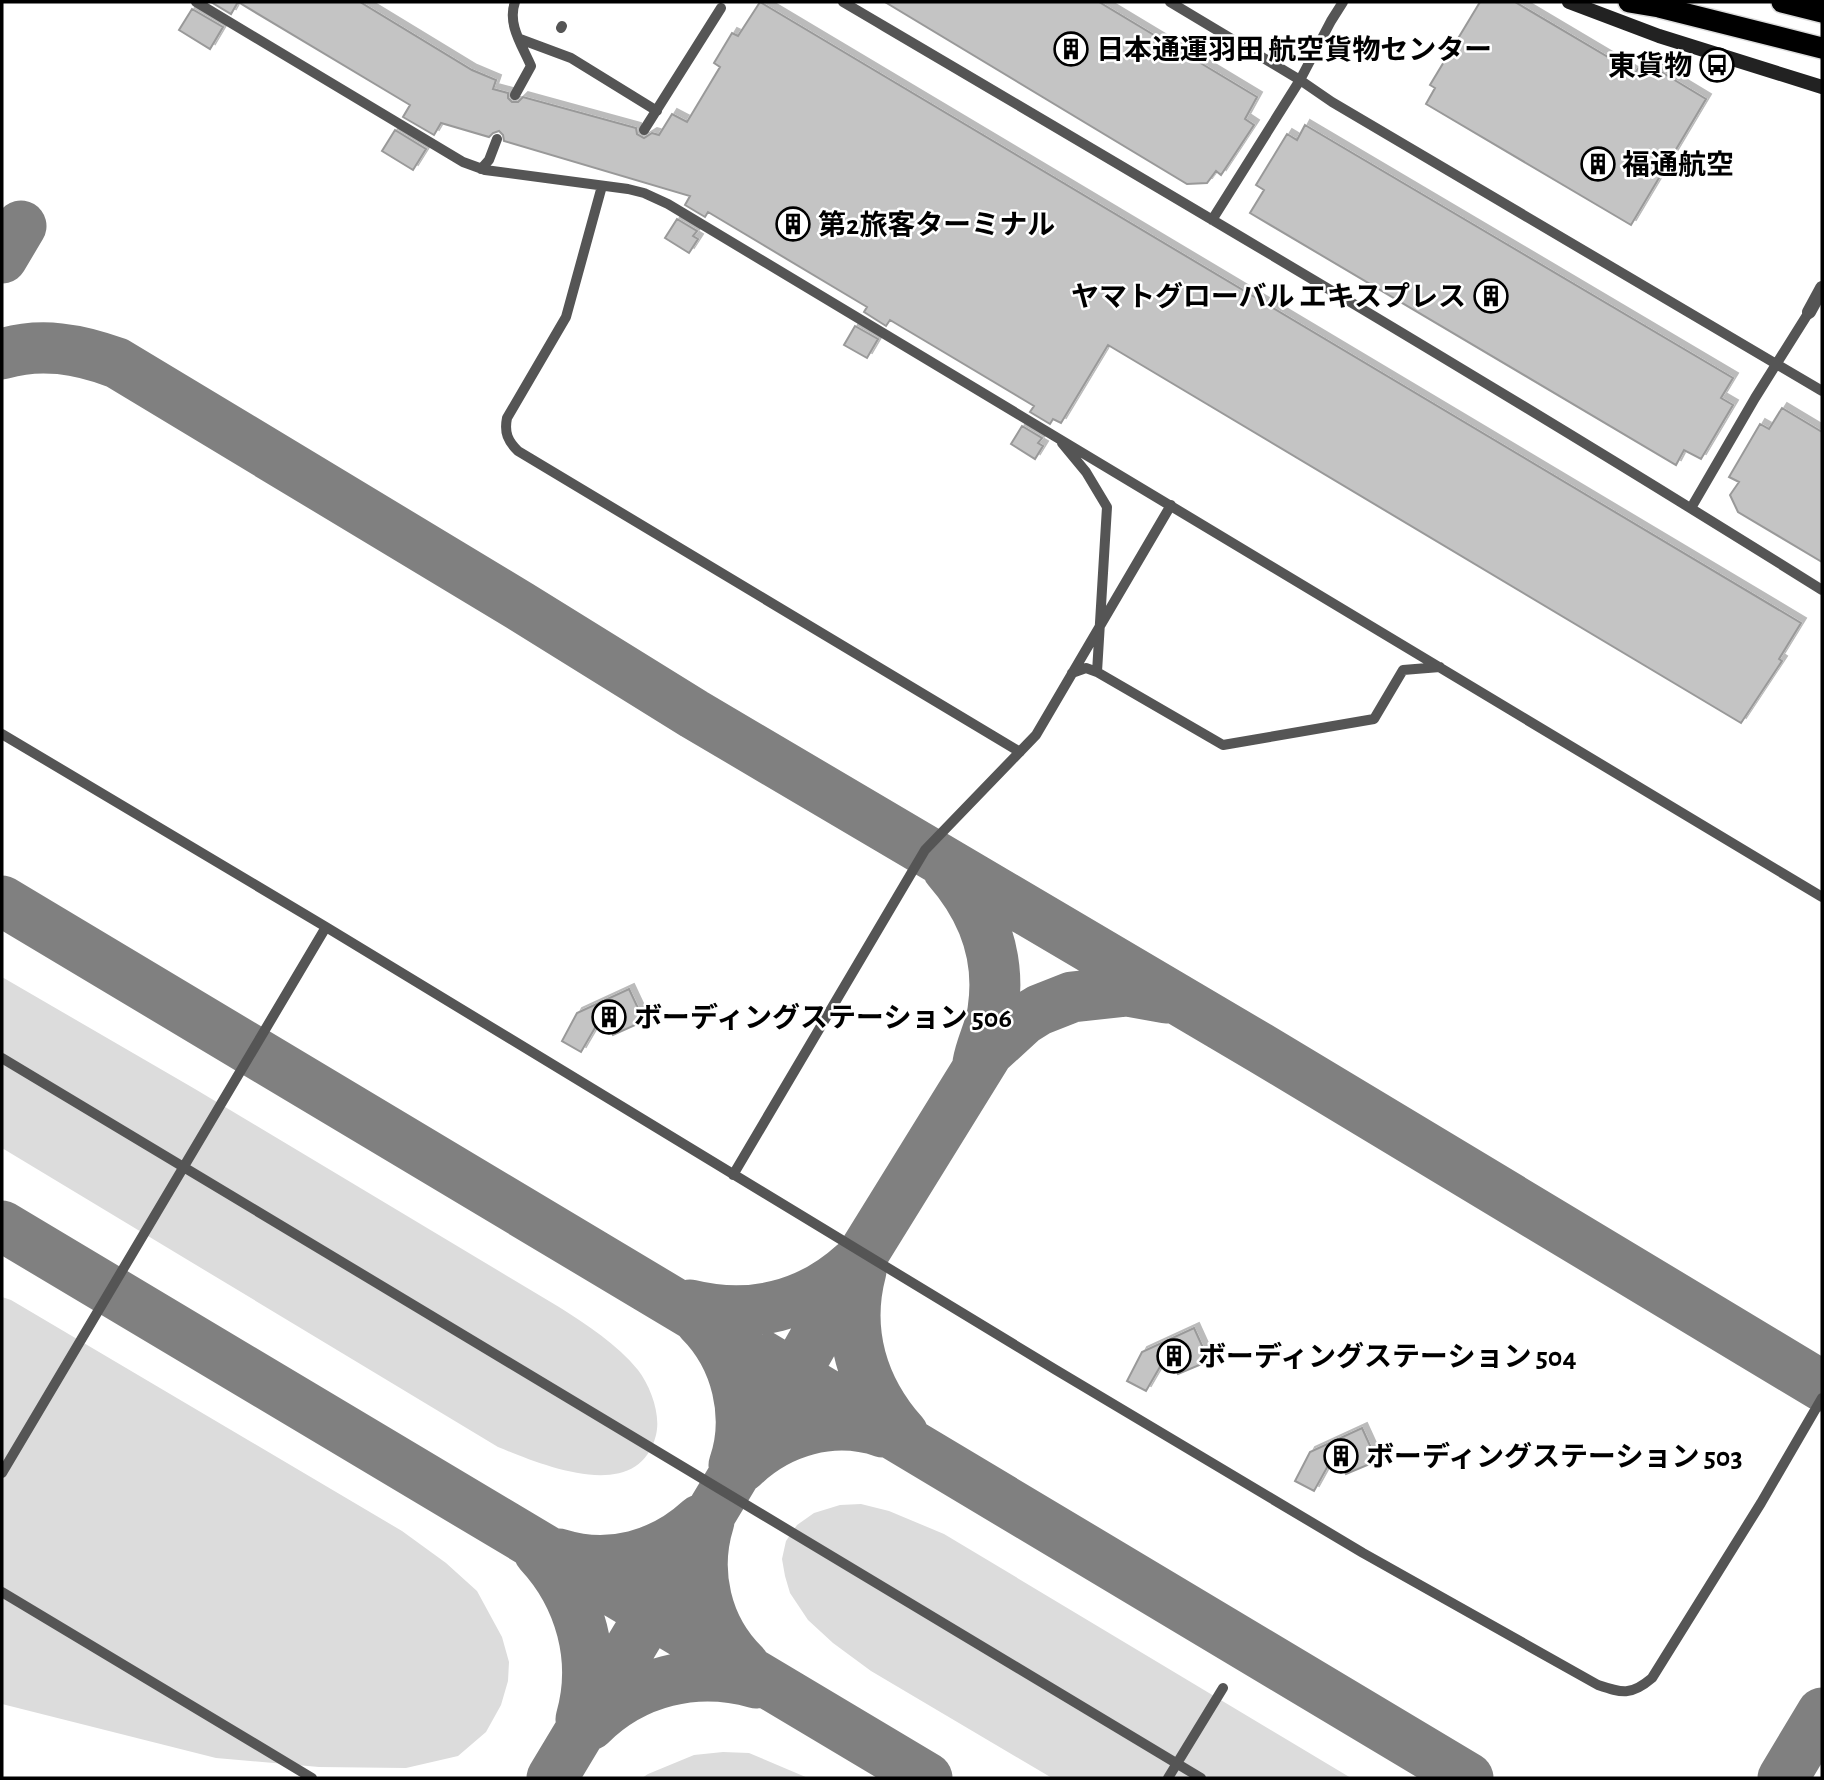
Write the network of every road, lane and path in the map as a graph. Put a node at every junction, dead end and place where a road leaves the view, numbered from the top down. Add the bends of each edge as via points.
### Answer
1 (195, 2) edge
2 (515, 2) edge
3 (843, 2) edge
4 (1170, 2) edge
5 (1343, 2) edge
6 (1569, 2) edge
7 (1629, 2) edge
8 (1782, 2) edge
9 (721, 8) dead end
10 (1822, 12) edge
11 (520, 38) junction
12 (1822, 48) edge
13 (1300, 80) junction
14 (1822, 87) edge
15 (515, 95) dead end
16 (657, 111) junction
17 (644, 130) dead end
18 (496, 139) dead end
19 (481, 169) junction
20 (602, 186) junction
21 (1212, 220) junction
22 (1822, 288) edge
23 (1809, 312) joint
24 (1777, 363) junction
25 (1822, 391) edge
26 (1056, 436) junction
27 (1171, 505) junction
28 (1691, 508) junction
29 (1822, 590) edge
30 (1100, 627) junction
31 (1440, 667) junction
32 (1097, 672) junction
33 (1072, 673) junction
34 (2, 734) edge
35 (1020, 752) junction
36 (1822, 897) edge
37 (326, 927) junction
38 (2, 1058) edge
39 (183, 1167) junction
40 (733, 1175) junction
41 (1822, 1398) edge
42 (2, 1472) edge
43 (2, 1592) edge
44 (1223, 1688) dead end
45 (1177, 1763) junction
46 (312, 1778) edge
47 (1168, 1778) edge
48 (1201, 1778) edge

1 - 19 lane
2 - 11 lane via 512,22
3 - 21 lane
4 - 13 lane
5 - 13 lane
6 - 14 street via 1671,40
7 - 12 highway
8 - 10 highway
9 - 16 lane
11 - 15 lane via 531,66
11 - 16 lane via 571,58
13 - 21 lane
13 - 24 lane
16 - 17 lane
18 - 19 lane
19 - 20 lane
20 - 26 lane via 629,184 668,204
20 - 35 lane via 566,317 506,418 510,442 518,452
21 - 28 lane
22 - 23 street
23 - 24 lane
24 - 25 lane
24 - 28 lane
26 - 27 lane
26 - 30 lane via 1107,507
27 - 30 lane
27 - 31 lane
28 - 29 lane
30 - 32 lane
30 - 33 lane
31 - 32 lane via 1402,670 1374,719 1223,745
31 - 36 lane
32 - 33 lane via 1086,668
33 - 35 lane
34 - 37 lane
35 - 40 lane via 925,850
37 - 39 lane
37 - 40 lane
38 - 39 lane
39 - 42 lane
39 - 45 lane
40 - 41 lane via 1363,1553 1598,1685 1622,1693 1639,1689 1652,1678
43 - 46 lane
44 - 45 lane
45 - 47 lane
45 - 48 lane

